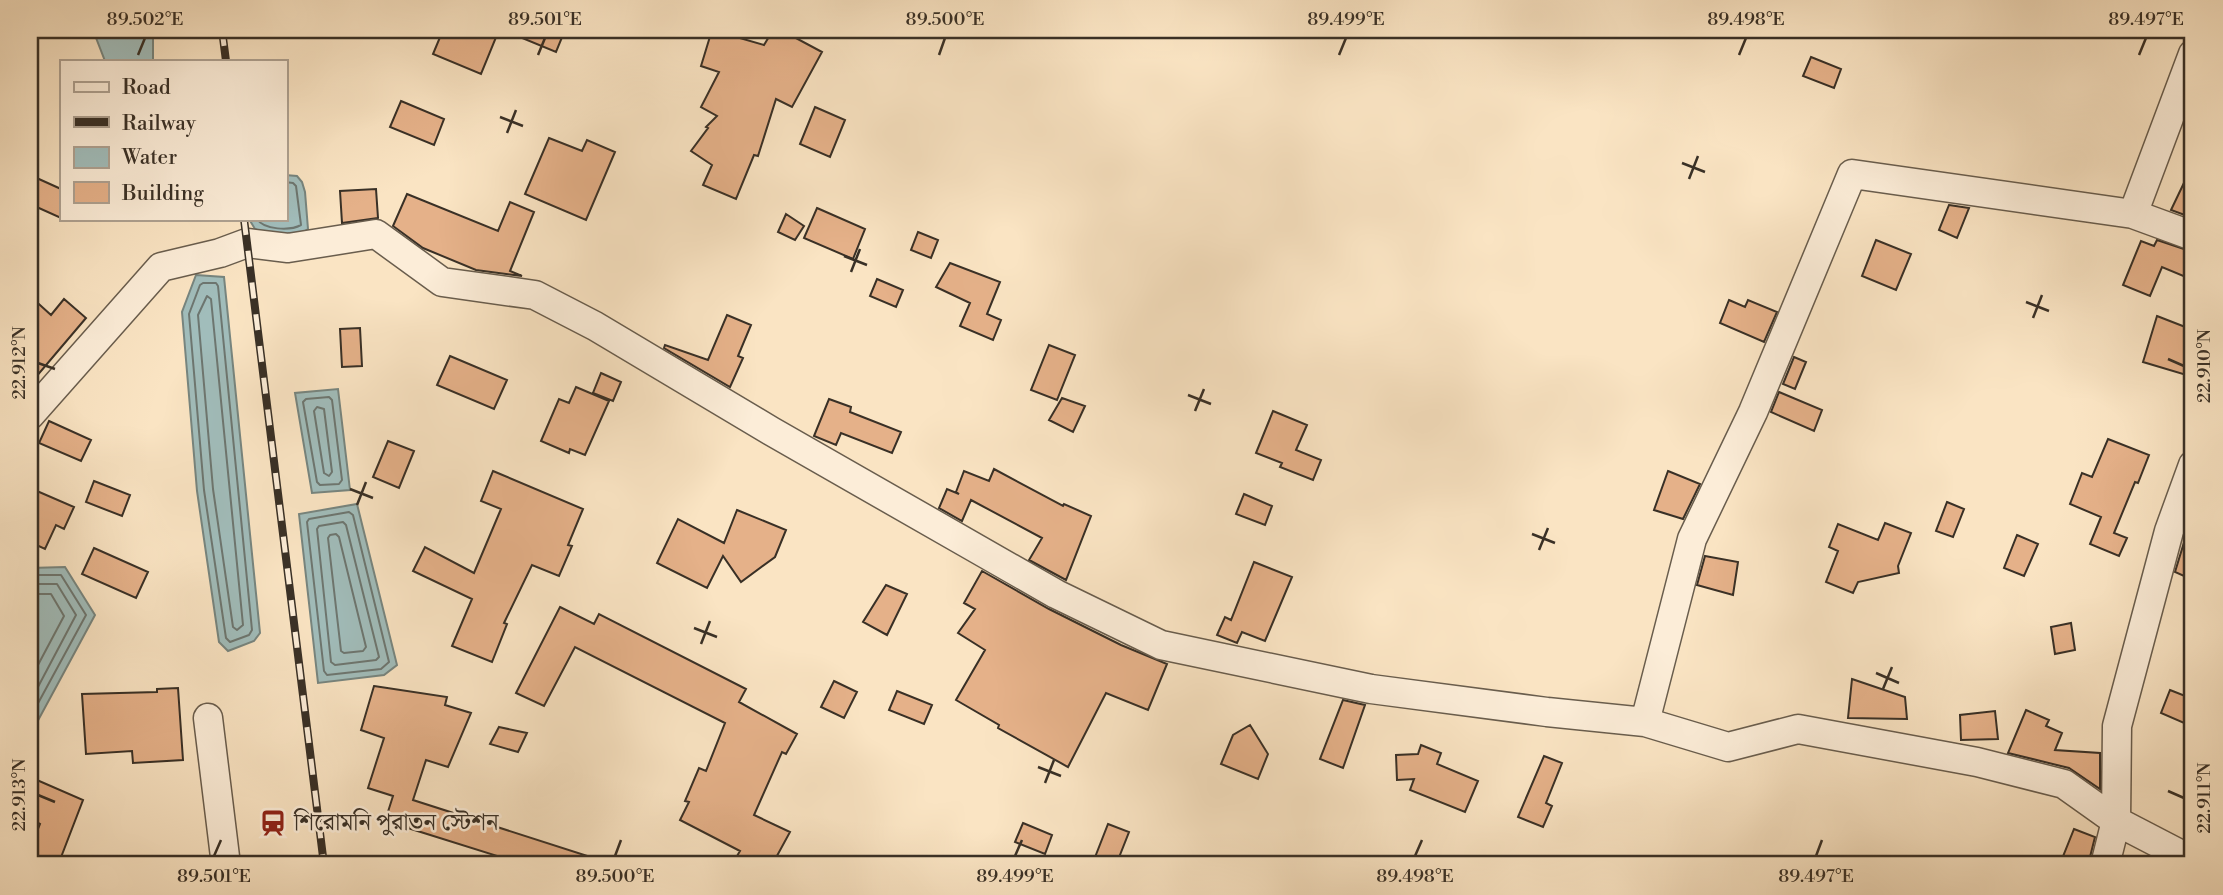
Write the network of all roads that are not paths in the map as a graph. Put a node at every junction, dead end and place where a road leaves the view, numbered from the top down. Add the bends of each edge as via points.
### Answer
1 (2193, 54) edge
2 (2133, 214) junction
3 (2193, 236) edge
4 (30, 415) edge
5 (2193, 466) edge
6 (208, 718) dead end
7 (1645, 722) junction
8 (2116, 821) junction
9 (2193, 861) edge
10 (226, 865) edge
11 (2105, 865) edge

1 - 2 street
2 - 3 street
2 - 7 street via 1852,174 1753,412 1692,539
4 - 7 street via 161,267 247,243 288,248 376,234 442,282 535,295 596,326 1056,594 1161,645 1371,689
5 - 8 street via 2169,531 2117,726
6 - 10 street
7 - 8 street via 1728,747 1798,729 1977,762 2064,784
8 - 9 street
8 - 11 street

